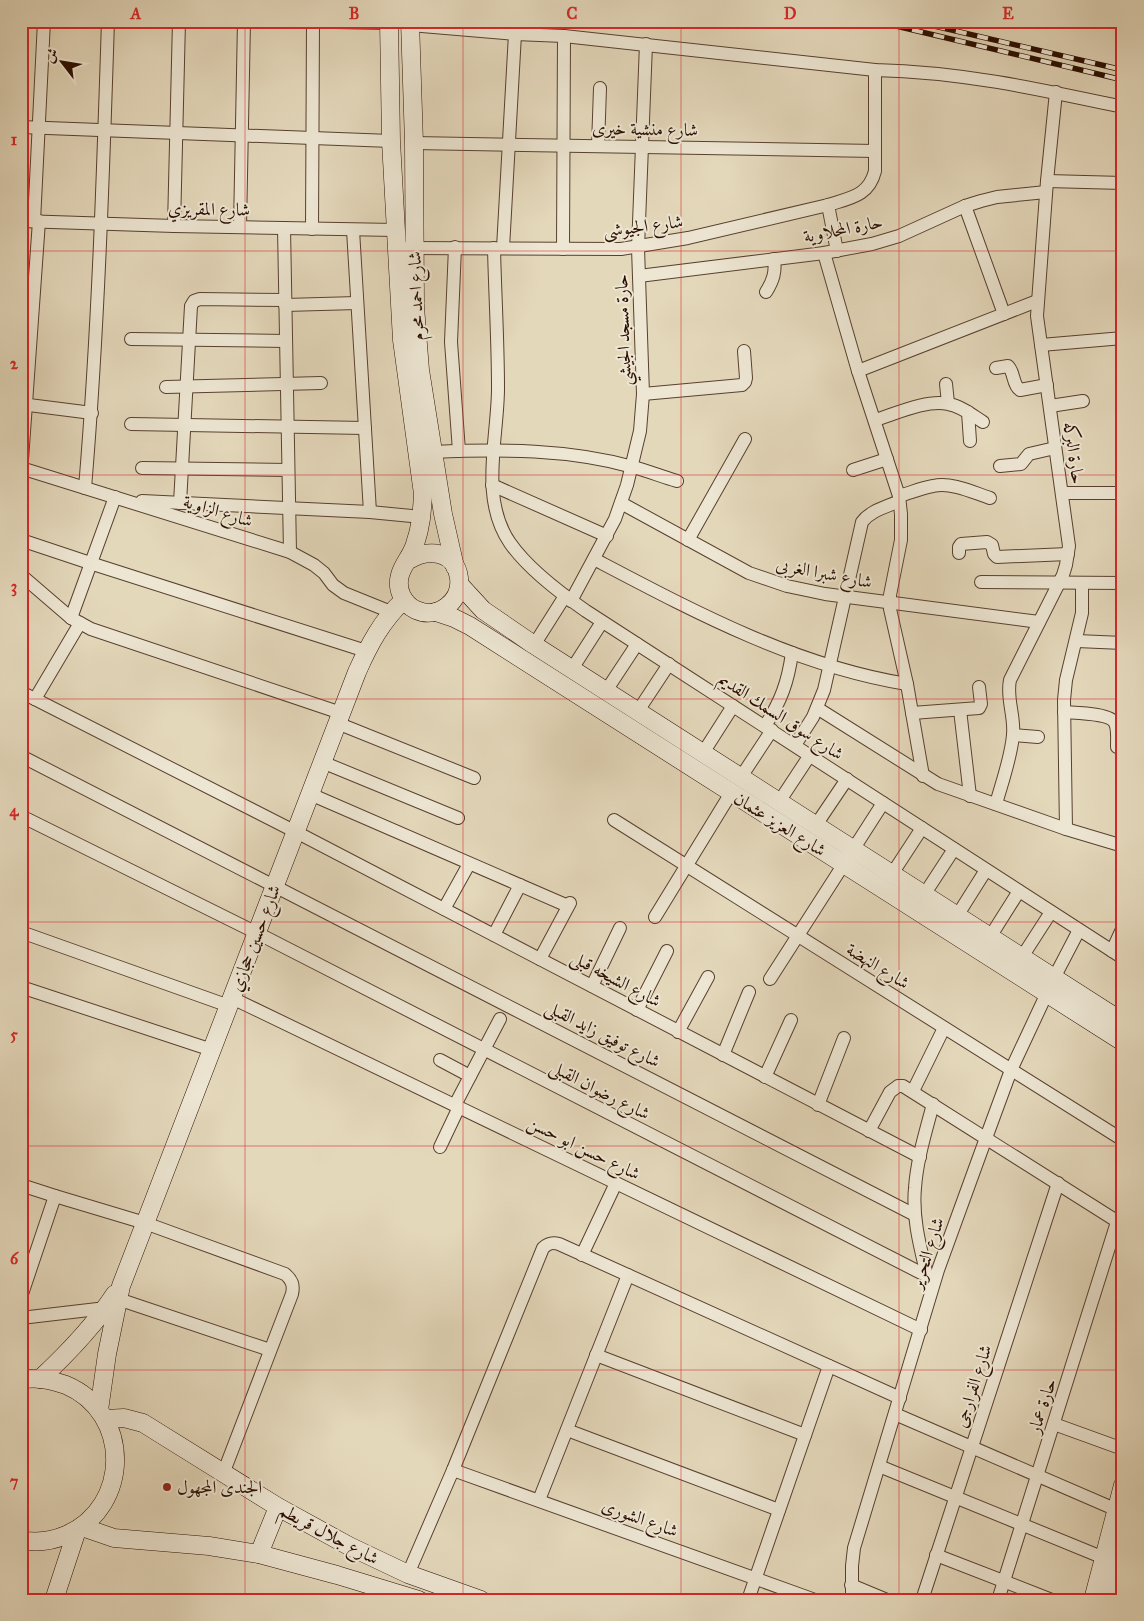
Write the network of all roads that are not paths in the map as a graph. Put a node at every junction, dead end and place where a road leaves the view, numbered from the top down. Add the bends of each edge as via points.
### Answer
1 (44, 21) edge
2 (108, 21) edge
3 (179, 21) edge
4 (244, 21) edge
5 (282, 21) edge
6 (313, 22) edge
7 (389, 22) edge
8 (410, 23) edge
9 (515, 34) junction
10 (564, 36) junction
11 (646, 44) junction
12 (875, 70) junction
13 (600, 88) dead end
14 (1056, 92) junction
15 (1123, 107) edge
16 (21, 127) edge
17 (38, 128) junction
18 (105, 131) junction
19 (176, 133) junction
20 (242, 136) junction
21 (313, 138) junction
22 (391, 141) junction
23 (414, 143) junction
24 (509, 144) junction
25 (563, 145) junction
26 (598, 146) junction
27 (642, 147) junction
28 (875, 151) junction
29 (1123, 183) edge
30 (1047, 186) junction
31 (828, 205) junction
32 (965, 206) junction
33 (31, 221) edge
34 (102, 224) junction
35 (174, 226) junction
36 (240, 227) junction
37 (284, 228) junction
38 (312, 229) junction
39 (353, 230) junction
40 (396, 230) junction
41 (455, 247) junction
42 (406, 248) junction
43 (499, 248) junction
44 (638, 248) junction
45 (563, 249) junction
46 (837, 251) junction
47 (824, 253) junction
48 (774, 259) junction
49 (639, 276) junction
50 (766, 292) dead end
51 (1037, 301) junction
52 (285, 302) junction
53 (357, 303) junction
54 (1004, 314) junction
55 (1123, 338) edge
56 (131, 339) dead end
57 (188, 340) junction
58 (286, 341) junction
59 (1041, 345) junction
60 (744, 351) dead end
61 (996, 368) dead end
62 (858, 371) junction
63 (321, 383) dead end
64 (287, 384) junction
65 (946, 384) dead end
66 (1047, 385) junction
67 (186, 386) junction
68 (166, 387) dead end
69 (644, 394) junction
70 (1083, 401) dead end
71 (948, 403) junction
72 (24, 404) edge
73 (1050, 406) junction
74 (968, 412) junction
75 (92, 413) junction
76 (875, 420) junction
77 (983, 422) dead end
78 (131, 424) dead end
79 (184, 425) junction
80 (287, 427) junction
81 (365, 428) junction
82 (746, 439) dead end
83 (970, 441) dead end
84 (1055, 448) junction
85 (459, 451) junction
86 (495, 451) junction
87 (434, 452) junction
88 (887, 459) junction
89 (1000, 466) dead end
90 (632, 467) junction
91 (22, 468) edge
92 (142, 468) dead end
93 (182, 468) junction
94 (288, 470) junction
95 (853, 470) dead end
96 (21, 474) edge
97 (677, 481) dead end
98 (492, 485) junction
99 (85, 488) junction
100 (1062, 493) junction
101 (1123, 493) edge
102 (990, 498) dead end
103 (120, 499) junction
104 (899, 499) junction
105 (180, 503) junction
106 (621, 503) junction
107 (289, 508) junction
108 (370, 512) junction
109 (422, 517) junction
110 (607, 536) junction
111 (21, 540) edge
112 (688, 540) junction
113 (290, 552) junction
114 (959, 553) dead end
115 (1068, 554) junction
116 (594, 559) junction
117 (409, 560) junction
118 (90, 563) junction
119 (456, 567) junction
120 (21, 575) edge
121 (981, 582) dead end
122 (1058, 583) junction
123 (1082, 583) junction
124 (1123, 583) edge
125 (460, 585) junction
126 (844, 596) junction
127 (568, 598) junction
128 (404, 600) junction
129 (889, 602) junction
130 (391, 612) junction
131 (436, 612) junction
132 (75, 620) junction
133 (602, 622) junction
134 (1039, 622) junction
135 (1076, 641) junction
136 (1123, 643) edge
137 (636, 644) junction
138 (534, 645) junction
139 (366, 651) junction
140 (792, 653) junction
141 (668, 664) junction
142 (831, 665) junction
143 (572, 669) junction
144 (906, 684) junction
145 (979, 687) dead end
146 (606, 691) junction
147 (21, 692) edge
148 (35, 699) junction
149 (733, 706) junction
150 (817, 708) junction
151 (960, 710) junction
152 (1064, 712) junction
153 (912, 713) junction
154 (642, 714) junction
155 (339, 718) junction
156 (768, 728) junction
157 (636, 732) junction
158 (1013, 735) junction
159 (1038, 737) dead end
160 (795, 745) junction
161 (1117, 747) dead end
162 (703, 753) junction
163 (810, 755) junction
164 (21, 756) edge
165 (322, 762) junction
166 (923, 776) junction
167 (741, 777) junction
168 (474, 778) dead end
169 (847, 779) junction
170 (730, 793) junction
171 (310, 794) junction
172 (970, 796) junction
173 (779, 802) junction
174 (883, 803) junction
175 (996, 804) junction
176 (21, 816) edge
177 (458, 818) dead end
178 (614, 820) dead end
179 (816, 825) junction
180 (922, 828) junction
181 (1066, 829) junction
182 (296, 832) junction
183 (1123, 846) edge
184 (853, 849) junction
185 (954, 849) junction
186 (469, 864) junction
187 (844, 865) junction
188 (686, 866) junction
189 (986, 870) junction
190 (892, 874) junction
191 (275, 885) junction
192 (520, 885) junction
193 (1019, 891) junction
194 (924, 895) junction
195 (444, 909) junction
196 (1051, 912) junction
197 (957, 916) junction
198 (655, 917) dead end
199 (1123, 927) edge
200 (620, 928) dead end
201 (1079, 930) junction
202 (21, 932) edge
203 (257, 933) junction
204 (494, 935) junction
205 (798, 936) junction
206 (990, 937) junction
207 (667, 951) dead end
208 (1117, 955) edge
209 (1022, 958) junction
210 (540, 959) junction
211 (708, 977) dead end
212 (770, 979) dead end
213 (592, 986) junction
214 (1050, 986) junction
215 (21, 987) edge
216 (749, 992) dead end
217 (230, 1002) junction
218 (637, 1010) junction
219 (500, 1019) dead end
220 (791, 1020) dead end
221 (1123, 1022) edge
222 (944, 1028) junction
223 (678, 1032) junction
224 (844, 1038) dead end
225 (1123, 1042) edge
226 (212, 1050) junction
227 (484, 1050) junction
228 (723, 1055) junction
229 (440, 1060) dead end
230 (1011, 1070) junction
231 (470, 1076) junction
232 (765, 1077) junction
233 (913, 1091) junction
234 (933, 1104) junction
235 (818, 1105) junction
236 (457, 1106) junction
237 (868, 1131) junction
238 (986, 1138) junction
239 (1123, 1140) edge
240 (440, 1147) dead end
241 (920, 1157) junction
242 (616, 1183) junction
243 (1058, 1184) junction
244 (21, 1185) edge
245 (55, 1196) junction
246 (915, 1214) junction
247 (145, 1223) junction
248 (1120, 1224) edge
249 (582, 1255) junction
250 (628, 1275) junction
251 (927, 1276) junction
252 (932, 1294) junction
253 (21, 1297) edge
254 (115, 1298) junction
255 (21, 1318) edge
256 (921, 1330) junction
257 (270, 1350) junction
258 (596, 1356) junction
259 (829, 1366) junction
260 (27, 1378) edge
261 (900, 1398) junction
262 (895, 1414) junction
263 (102, 1415) junction
264 (1054, 1424) junction
265 (567, 1430) junction
266 (805, 1435) junction
267 (972, 1447) junction
268 (1123, 1450) edge
269 (879, 1466) junction
270 (454, 1470) junction
271 (223, 1474) junction
272 (1038, 1476) junction
273 (1123, 1485) edge
274 (955, 1497) junction
275 (539, 1500) junction
276 (278, 1507) junction
277 (779, 1510) junction
278 (1116, 1510) junction
279 (1022, 1525) junction
280 (79, 1528) junction
281 (21, 1540) edge
282 (1123, 1551) edge
283 (259, 1554) junction
284 (936, 1555) junction
285 (1104, 1558) junction
286 (408, 1574) junction
287 (756, 1578) junction
288 (1004, 1581) junction
289 (851, 1585) junction
290 (401, 1597) edge
291 (54, 1600) edge
292 (419, 1600) edge
293 (480, 1600) edge
294 (748, 1600) edge
295 (815, 1600) edge
296 (852, 1600) edge
297 (887, 1600) edge
298 (922, 1600) edge
299 (998, 1600) edge
300 (1052, 1600) edge
301 (1093, 1600) edge
302 (1111, 1600) edge

1 - 17 street
2 - 18 street
3 - 19 street
4 - 20 street
5 - 6 street
6 - 7 street
6 - 21 street
7 - 22 main road, شارع احمد محرم
8 - 9 street
8 - 23 main road, شارع احمد محرم
9 - 10 street
9 - 24 street, شارع سوق السمك القديم
10 - 11 street
10 - 25 street
11 - 12 street
11 - 27 street, حارة مسجد الجيشي
12 - 14 street via 920,71
12 - 28 street
13 - 26 street
14 - 15 street
14 - 30 street, حارة البركه
16 - 17 street
17 - 18 street
17 - 33 street
18 - 19 street
18 - 34 street
19 - 20 street
19 - 35 street
20 - 21 street
20 - 36 street
21 - 22 street
21 - 38 street
22 - 40 main road, شارع احمد محرم
23 - 24 street, شارع منشية خيرى
23 - 42 main road, شارع احمد محرم
24 - 25 street, شارع منشية خيرى
24 - 43 street, شارع سوق السمك القديم
25 - 26 street, شارع منشية خيرى
25 - 45 street
26 - 27 street, شارع منشية خيرى
27 - 28 street, شارع منشية خيرى
27 - 44 street, حارة مسجد الجيشي
28 - 31 street, شارع الجيوشى via 875,171 868,188
29 - 30 street, حارة المحلاوية
30 - 32 street, حارة المحلاوية
30 - 51 street, حارة البركه
31 - 44 street, شارع الجيوشى
31 - 46 street
32 - 46 street, حارة المحلاوية via 899,236
32 - 54 street
33 - 34 street, شارع المقريزي
33 - 72 street
34 - 35 street, شارع المقريزي
34 - 75 street
35 - 36 street, شارع المقريزي
36 - 37 street, شارع المقريزي
37 - 38 street, شارع المقريزي
37 - 52 street
38 - 39 street, شارع المقريزي
39 - 40 street, شارع المقريزي
39 - 53 street
40 - 42 main road, شارع احمد محرم
41 - 42 street, شارع الجيوشى
41 - 43 street, شارع الجيوشى
41 - 85 street via 452,342
42 - 87 main road, شارع احمد محرم via 420,370
42 - 109 main road, شارع احمد محرم via 402,340 423,494
43 - 45 street, شارع الجيوشى
43 - 86 street, شارع سوق السمك القديم
44 - 45 street, شارع الجيوشى
44 - 49 street, حارة مسجد الجيشي
46 - 47 street, حارة المحلاوية
47 - 48 street, حارة المحلاوية
47 - 62 street
48 - 49 street, حارة المحلاوية
48 - 50 street via 774,277
49 - 69 street, حارة مسجد الجيشي
51 - 54 street
51 - 59 street, حارة البركه
52 - 53 street
52 - 57 street via 194,301
52 - 58 street
53 - 81 street
54 - 62 street
55 - 59 street
56 - 57 street
57 - 58 street
57 - 67 street
58 - 64 street
59 - 66 street, حارة البركه
60 - 69 street via 746,378 742,385
61 - 66 street via 1008,366 1020,390
62 - 76 street
63 - 64 street
64 - 67 street
64 - 80 street
65 - 71 street
66 - 73 street, حارة البركه
67 - 68 street
67 - 79 street
69 - 90 street, حارة مسجد الجيشي
70 - 73 street
71 - 74 street
71 - 76 street via 924,405
72 - 75 street
72 - 91 street
73 - 84 street, حارة البركه
74 - 77 street
74 - 83 street
75 - 99 street
76 - 88 street
78 - 79 street
79 - 80 street
79 - 93 street
80 - 81 street
80 - 94 street
81 - 108 street
82 - 112 street
84 - 89 street via 1029,454 1022,464
84 - 100 street, حارة البركه
85 - 86 street
85 - 87 street
86 - 90 street via 567,455
86 - 98 street, شارع سوق السمك القديم
87 - 119 main road, شارع احمد محرم via 443,514
88 - 95 street
88 - 104 street
90 - 97 street
90 - 106 street, حارة مسجد الجيشي
91 - 96 street
91 - 99 street, شارع الزاوية
92 - 93 street
93 - 94 street
93 - 105 street
94 - 107 street
98 - 110 street
98 - 127 street, شارع سوق السمك القديم via 501,525 510,543 524,560
99 - 103 street, شارع الزاوية
100 - 101 street
100 - 115 street, حارة البركه
102 - 104 street via 945,485 933,486
103 - 105 street
103 - 113 street, شارع الزاوية
103 - 118 street
104 - 126 street via 873,512 862,522
104 - 129 street via 901,540
105 - 107 street
106 - 110 street, حارة مسجد الجيشي
106 - 112 street, شارع شبرا الغربى
107 - 108 street
107 - 113 street
108 - 109 street
109 - 117 main road, شارع احمد محرم
110 - 116 street, حارة مسجد الجيشي
111 - 118 street
112 - 126 street, شارع شبرا الغربى via 768,580
113 - 130 street, شارع الزاوية via 314,565 344,593
114 - 115 street via 961,544 987,542 997,557
115 - 122 street, حارة البركه
116 - 127 street, حارة مسجد الجيشي
116 - 140 street via 718,622
117 - 119 main road via 418,554 439,553
117 - 128 main road via 400,575 400,592
118 - 132 street
118 - 139 street
119 - 125 main road
120 - 132 street
121 - 122 street
122 - 123 street
122 - 134 street, حارة البركه
123 - 124 street
123 - 135 street via 1082,613
125 - 131 main road via 450,605
125 - 138 main road, شارع العزيز عثمان via 483,610
126 - 129 street, شارع شبرا الغربى
126 - 142 street
127 - 133 street, شارع سوق السمك القديم
127 - 138 street, حارة مسجد الجيشي
128 - 130 main road, شارع حسين حجازي
128 - 131 main road via 418,611
129 - 134 street, شارع شبرا الغربى
129 - 144 street
130 - 139 main road, شارع حسين حجازي
131 - 157 main road, شارع العزيز عثمان via 470,626
132 - 148 street
132 - 155 street
133 - 137 street, شارع سوق السمك القديم
133 - 143 street
134 - 158 street, حارة البركه via 1010,680 1008,696 1013,714
135 - 136 street
135 - 152 street via 1066,680
137 - 141 street, شارع سوق السمك القديم
137 - 146 street
138 - 143 main road, شارع العزيز عثمان
139 - 155 main road, شارع حسين حجازي
140 - 142 street
140 - 156 street via 784,691
141 - 149 street, شارع سوق السمك القديم
141 - 154 street
142 - 144 street
142 - 150 street
143 - 146 main road, شارع العزيز عثمان
144 - 153 street
145 - 151 street via 979,708
146 - 154 main road, شارع العزيز عثمان
147 - 148 street, شارع الشيخه قبلى
148 - 182 street, شارع الشيخه قبلى
149 - 156 street, شارع سوق السمك القديم
149 - 162 street
150 - 160 street
150 - 166 street
151 - 153 street
151 - 172 street
152 - 161 street via 1113,720
152 - 181 street
153 - 166 street
154 - 157 main road
154 - 162 main road, شارع العزيز عثمان
155 - 165 main road, شارع حسين حجازي
155 - 168 street
156 - 160 street, شارع سوق السمك القديم
156 - 167 street
157 - 170 main road, شارع العزيز عثمان
158 - 159 street
158 - 175 street, حارة البركه
160 - 163 street, شارع سوق السمك القديم
162 - 167 main road, شارع العزيز عثمان
163 - 169 street, شارع سوق السمك القديم
163 - 173 street
164 - 191 street, شارع توفيق زايد القبلى
165 - 171 main road, شارع حسين حجازي
165 - 177 street
166 - 172 street
167 - 173 main road, شارع العزيز عثمان
169 - 174 street, شارع سوق السمك القديم
169 - 179 street
170 - 187 main road, شارع العزيز عثمان
170 - 188 street
171 - 182 main road, شارع حسين حجازي
171 - 186 street
172 - 175 street
173 - 179 main road, شارع العزيز عثمان
174 - 180 street, شارع سوق السمك القديم
174 - 184 street
175 - 181 street
176 - 203 street, شارع رضوان القبلى
178 - 188 street, شارع النهضة
179 - 184 main road, شارع العزيز عثمان
180 - 185 street, شارع سوق السمك القديم
180 - 190 street
181 - 183 street
182 - 191 main road, شارع حسين حجازي
182 - 195 street, شارع الشيخه قبلى
184 - 187 street
184 - 190 main road, شارع العزيز عثمان
185 - 189 street, شارع سوق السمك القديم
185 - 194 street
186 - 192 street
186 - 195 street
187 - 205 street
187 - 214 main road, شارع العزيز عثمان
188 - 198 street
188 - 205 street, شارع النهضة
189 - 193 street, شارع سوق السمك القديم
189 - 197 street
190 - 194 main road, شارع العزيز عثمان
191 - 203 main road, شارع حسين حجازي
191 - 246 street, شارع توفيق زايد القبلى
192 - 204 street
192 - 210 street via 569,905
193 - 196 street, شارع سوق السمك القديم
193 - 206 street
194 - 197 main road, شارع العزيز عثمان
195 - 204 street, شارع الشيخه قبلى
196 - 201 street, شارع سوق السمك القديم
196 - 209 street
197 - 206 main road, شارع العزيز عثمان
199 - 208 street
200 - 213 street
201 - 208 street, شارع سوق السمك القديم
201 - 214 street, شارع التحرير
202 - 217 street, شارع حسن ابو حسن
203 - 217 main road, شارع حسين حجازي
203 - 227 street, شارع رضوان القبلى
204 - 210 street, شارع الشيخه قبلى
205 - 212 street
205 - 222 street, شارع النهضة
206 - 209 main road, شارع العزيز عثمان
207 - 218 street
209 - 214 main road, شارع العزيز عثمان
210 - 213 street, شارع الشيخه قبلى
211 - 223 street
213 - 218 street, شارع الشيخه قبلى
214 - 221 main road, شارع العزيز عثمان
214 - 225 main road, شارع العزيز عثمان
214 - 230 street, شارع التحرير
215 - 226 street
216 - 228 street
217 - 226 main road, شارع حسين حجازي
217 - 236 street, شارع حسن ابو حسن
218 - 223 street, شارع الشيخه قبلى
219 - 227 street
220 - 232 street
222 - 230 street, شارع النهضة
222 - 233 street
223 - 228 street, شارع الشيخه قبلى
224 - 235 street
226 - 247 main road, شارع حسين حجازي
227 - 231 street
227 - 251 street, شارع رضوان القبلى
228 - 232 street, شارع الشيخه قبلى
229 - 231 street
230 - 238 street, شارع التحرير
230 - 239 street, شارع النهضة
231 - 236 street
232 - 235 street, شارع الشيخه قبلى
233 - 234 street
233 - 237 street via 903,1086 893,1088
234 - 238 street
234 - 241 street
235 - 237 street, شارع الشيخه قبلى
236 - 240 street
236 - 242 street, شارع حسن ابو حسن
237 - 241 street, شارع الشيخه قبلى
238 - 243 street
238 - 252 street, شارع التحرير
241 - 246 street
242 - 249 street
242 - 256 street, شارع حسن ابو حسن
243 - 248 street
243 - 267 street, شارع الفرارجى
244 - 245 street
245 - 247 street
245 - 253 street
246 - 251 street
247 - 254 main road, شارع حسين حجازي
247 - 257 street via 289,1278 294,1288
248 - 264 street, حارة عمار
249 - 250 street
249 - 270 street via 553,1242 542,1248
250 - 258 street
250 - 259 street
251 - 252 street
252 - 256 street, شارع التحرير
254 - 255 street
254 - 257 street
254 - 260 main road, شارع حسين حجازي via 75,1345
254 - 263 main road, شارع حسين حجازي via 106,1354
256 - 261 street, شارع التحرير
257 - 271 street
258 - 265 street
258 - 266 street
259 - 261 street
259 - 266 street
260 - 263 main road via 73,1388
261 - 262 street, شارع التحرير
262 - 267 street
262 - 269 street, شارع التحرير
263 - 271 main road, شارع جلال قريطم via 143,1423
263 - 280 main road via 112,1437 116,1457 114,1477 108,1496 97,1513
264 - 268 street
264 - 272 street, حارة عمار
265 - 275 street
265 - 277 street
266 - 277 street
267 - 272 street
267 - 274 street, شارع الفرارجى
269 - 274 street
269 - 289 street, شارع التحرير via 854,1548
270 - 275 street, شارع الشورى
270 - 286 street
271 - 276 main road, شارع جلال قريطم
272 - 278 street
272 - 279 street, حارة عمار
273 - 278 main road
274 - 279 street
274 - 284 street, شارع الفرارجى
275 - 287 street, شارع الشورى
276 - 283 main road
276 - 286 main road, شارع جلال قريطم
277 - 287 street
278 - 285 main road
279 - 285 street
279 - 288 street, حارة عمار
280 - 281 main road via 54,1540
280 - 283 main road, شارع جلال قريطم via 114,1538 210,1546
280 - 291 main road
282 - 302 main road
283 - 290 main road, شارع جلال قريطم
284 - 288 street
284 - 298 street, شارع الفرارجى
285 - 301 main road
286 - 293 main road, شارع جلال قريطم
287 - 294 street
287 - 295 street, شارع الشورى
288 - 299 street, حارة عمار
288 - 300 street
289 - 296 street, شارع التحرير
289 - 297 street
290 - 292 main road, شارع جلال قريطم

